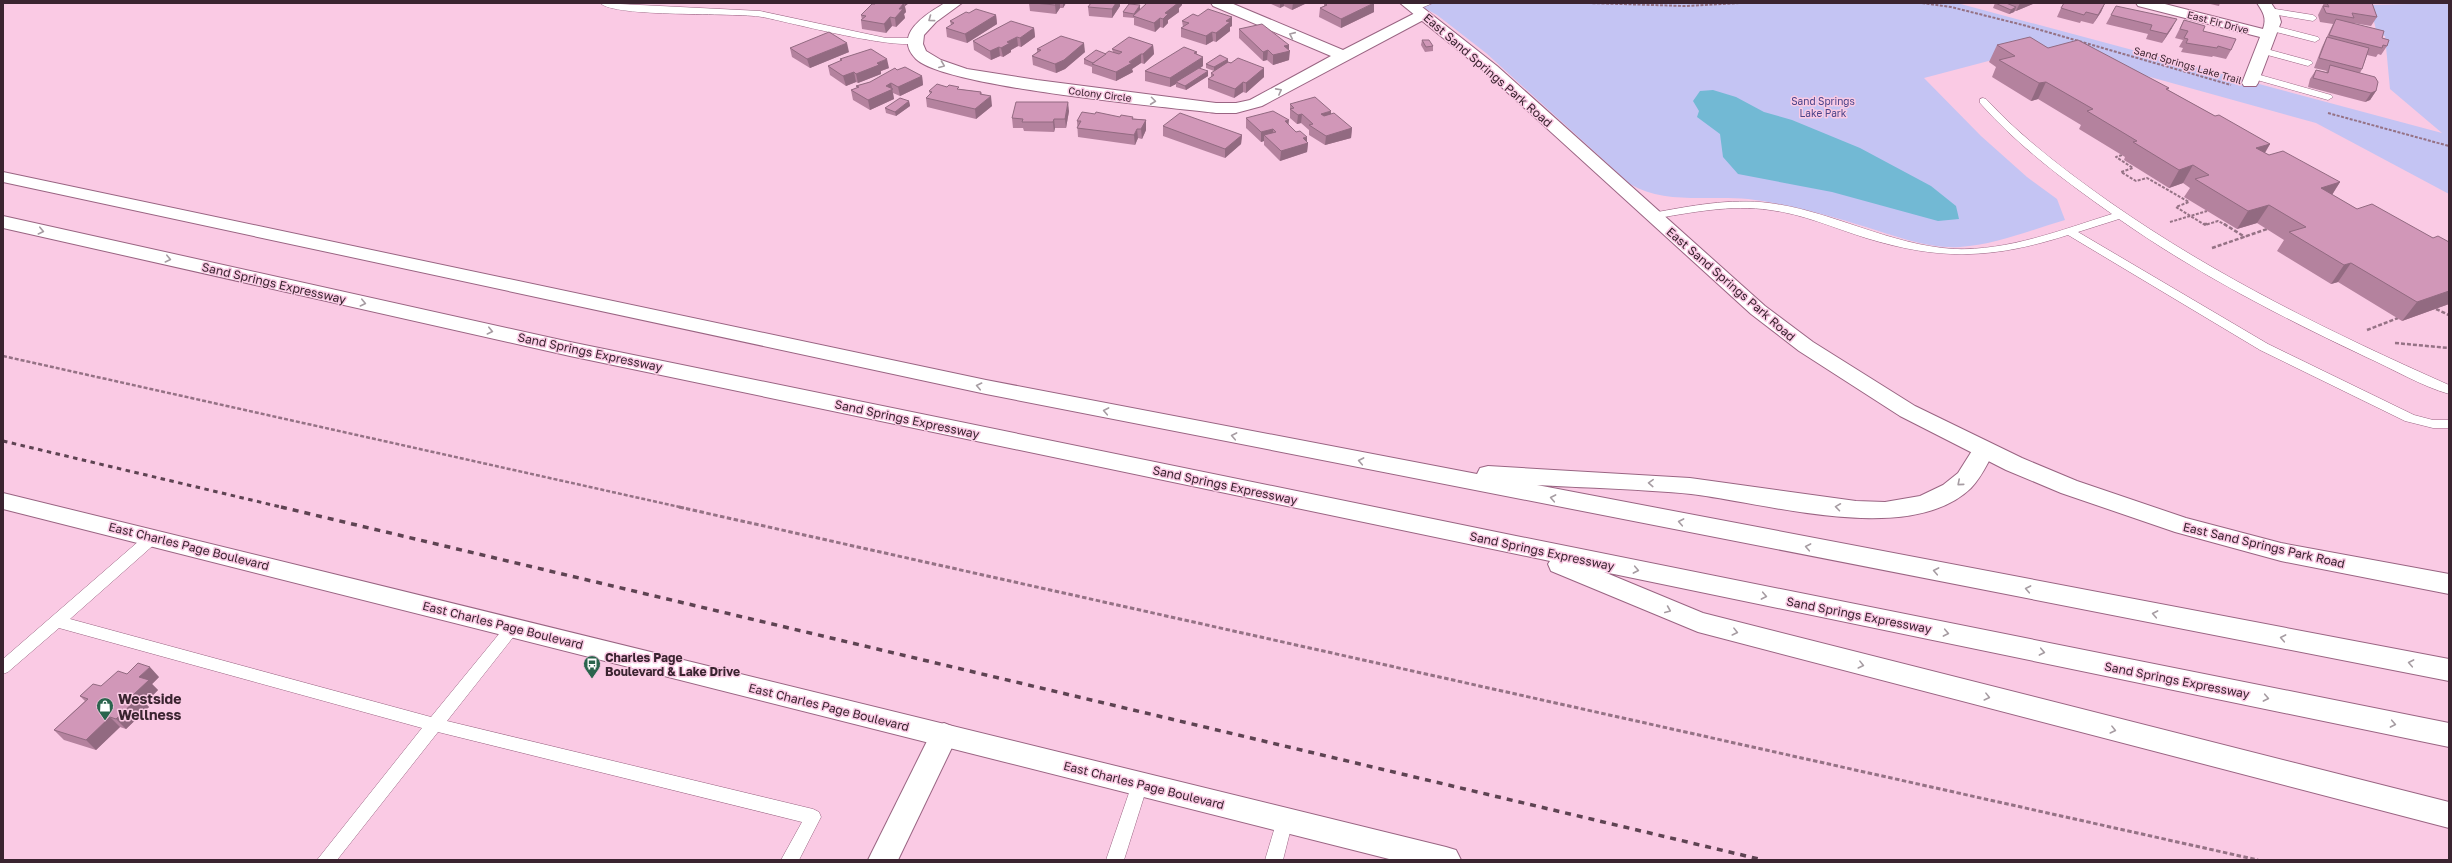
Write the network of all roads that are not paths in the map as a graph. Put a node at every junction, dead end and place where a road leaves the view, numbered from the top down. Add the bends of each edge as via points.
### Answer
1 (604, 3) edge
2 (955, 3) edge
3 (1218, 3) edge
4 (2144, 3) edge
5 (1419, 7) edge
6 (2267, 7) edge
7 (2313, 18) dead end
8 (2270, 32) junction
9 (2315, 39) dead end
10 (915, 41) junction
11 (2263, 51) junction
12 (1344, 56) junction
13 (2308, 62) dead end
14 (2251, 79) joint
15 (2328, 97) dead end
16 (1983, 101) dead end
17 (3, 177) edge
18 (2120, 215) junction
19 (1652, 216) junction
20 (3, 222) edge
21 (2069, 230) junction
22 (2449, 390) edge
23 (2449, 424) edge
24 (1984, 452) junction
25 (1399, 469) junction
26 (5, 504) edge
27 (152, 538) junction
28 (1516, 545) junction
29 (2449, 584) edge
30 (57, 621) junction
31 (513, 628) junction
32 (3, 668) edge
33 (2449, 670) edge
34 (436, 725) junction
35 (944, 735) junction
36 (2449, 735) edge
37 (1140, 784) junction
38 (2449, 815) edge
39 (1285, 820) junction
40 (326, 860) edge
41 (790, 860) edge
42 (883, 860) edge
43 (1114, 860) edge
44 (1274, 860) edge
45 (1446, 860) edge

1 - 10 lane via 638,9 760,14 886,41
2 -> 10 main road via 925,23 917,32
12 -> 3 main road
4 - 8 main road, East Fir Drive
5 - 12 main road, Colony Circle
5 - 19 main road, East Sand Springs Park Road
6 - 7 lane
6 - 8 main road via 2273,22
8 - 9 lane
8 - 11 main road
10 -> 12 main road, Colony Circle via 917,50 924,58 976,75 1055,89 1216,108 1236,108 1256,103
11 - 13 lane
11 - 14 main road
14 - 15 lane
16 - 18 lane via 2037,153
25 -> 17 main road via 979,386
18 - 21 lane
18 - 22 lane via 2264,302 2318,330
19 - 21 lane via 1710,207 1747,205 1783,209 1910,246 1954,252 1988,251
19 - 24 main road, East Sand Springs Park Road via 1797,342 1910,414
20 -> 28 main road, Sand Springs Expressway via 570,349
21 - 23 lane via 2264,347 2410,418 2433,424
24 -> 25 main road via 1963,482 1940,498 1905,509 1883,511 1856,510 1690,486
24 - 29 main road, East Sand Springs Park Road via 2088,495 2184,527 2259,546
33 -> 25 main road
26 - 27 main road, East Charles Page Boulevard
27 - 30 lane
27 - 31 main road, East Charles Page Boulevard
28 -> 36 main road, Sand Springs Expressway
28 -> 38 main road via 1698,622
30 - 32 lane
30 - 34 lane
31 - 34 lane
31 - 35 main road, East Charles Page Boulevard
34 - 40 lane
34 - 41 lane via 813,817
35 - 37 main road, East Charles Page Boulevard
35 - 42 main road
37 - 39 main road, East Charles Page Boulevard
37 - 43 lane
39 - 44 lane
39 - 45 main road, East Charles Page Boulevard

